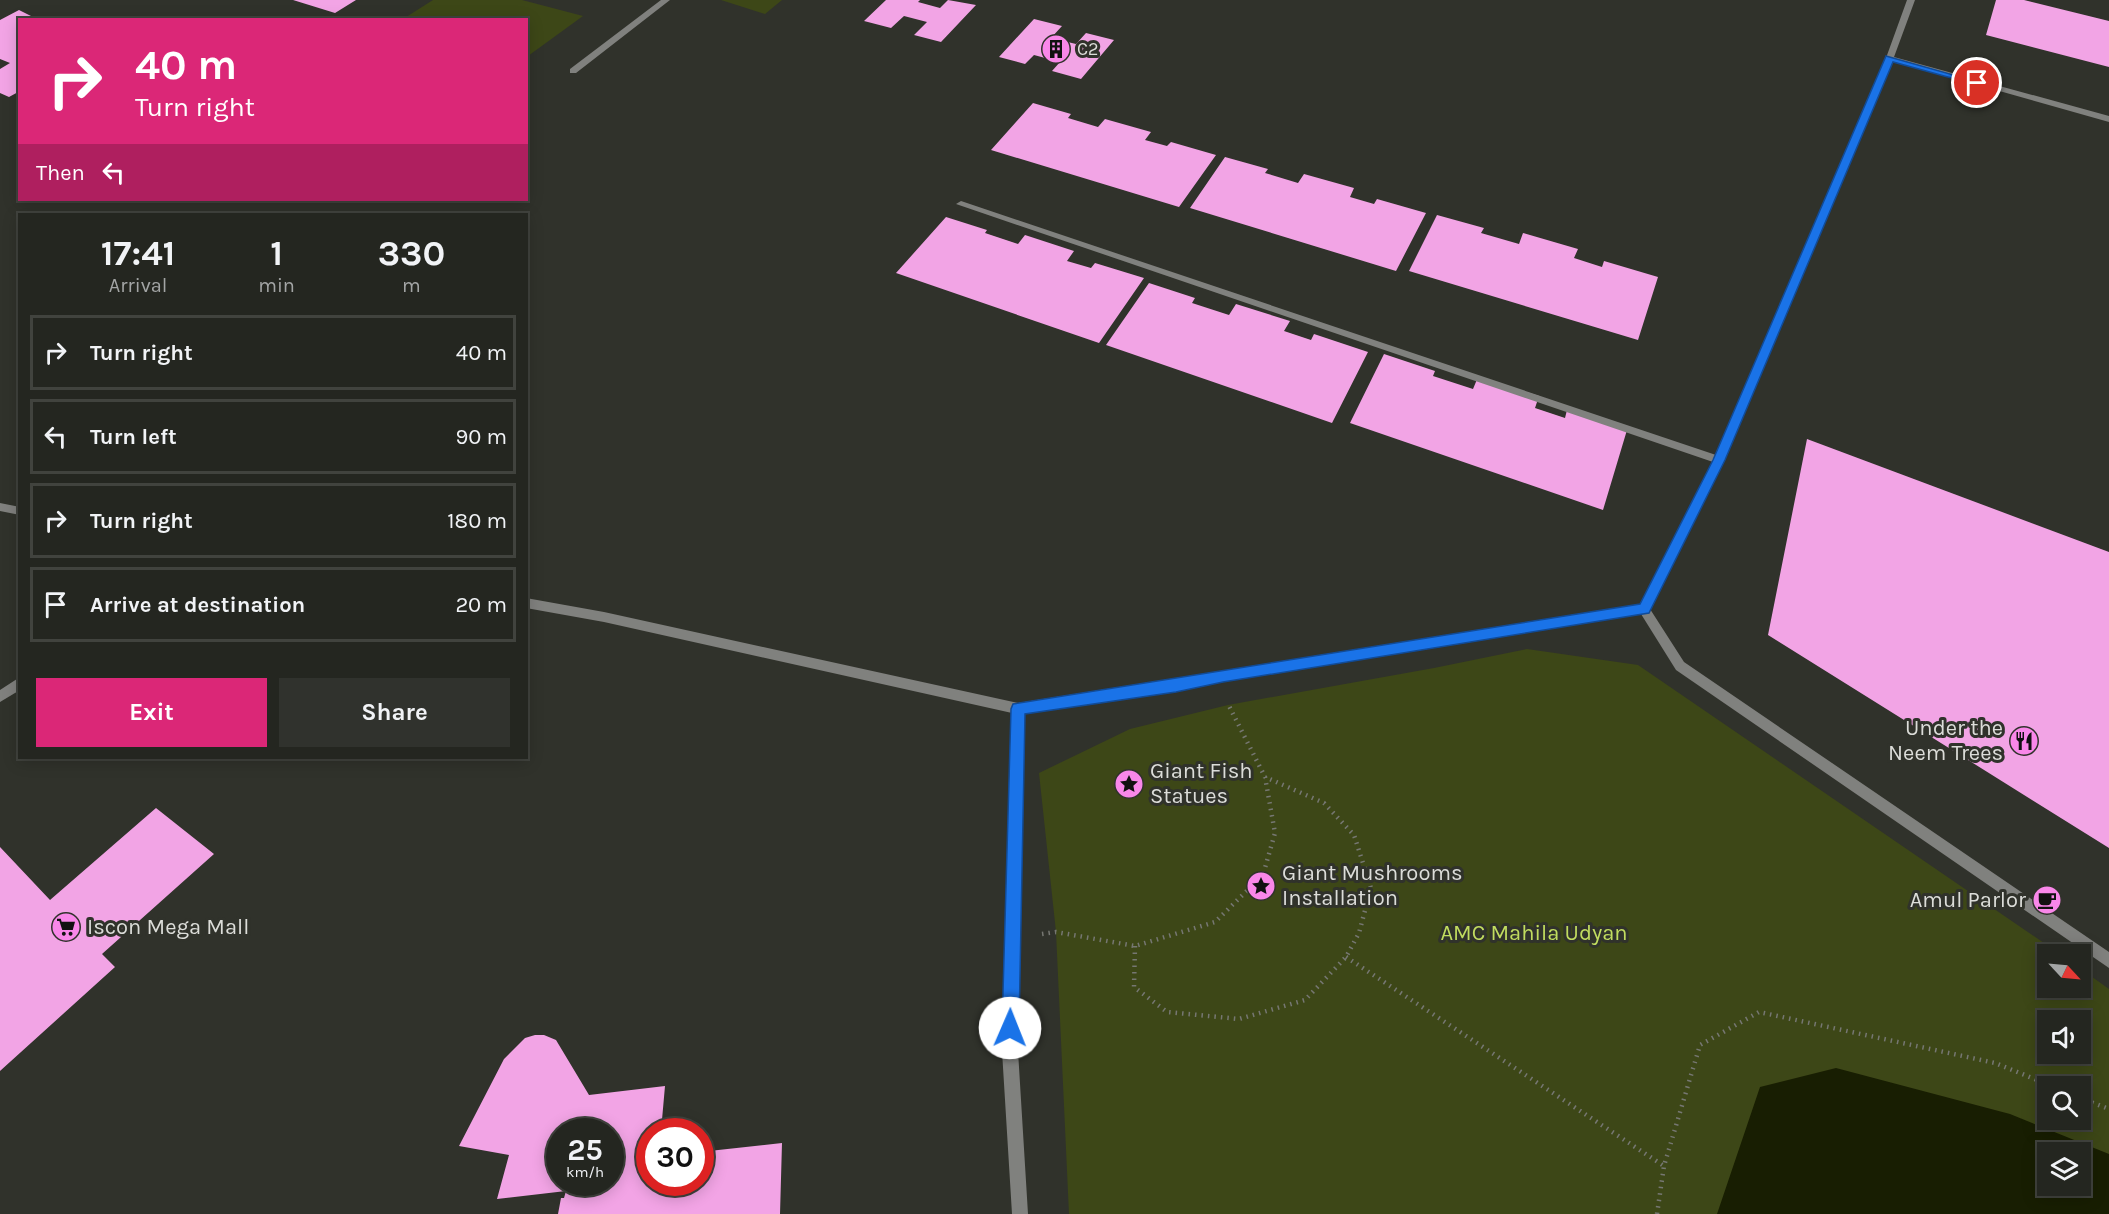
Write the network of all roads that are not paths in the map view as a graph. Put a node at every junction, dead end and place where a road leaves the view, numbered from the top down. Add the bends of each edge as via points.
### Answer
1 (666, 0) edge
2 (1911, 0) edge
3 (1890, 58) junction
4 (573, 71) dead end
5 (2109, 119) edge
6 (961, 204) dead end
7 (1719, 460) junction
8 (0, 507) edge
9 (18, 510) edge
10 (528, 603) edge
11 (1644, 609) junction
12 (18, 684) edge
13 (0, 697) edge
14 (1018, 709) junction
15 (2109, 961) edge
16 (1020, 1214) edge

1 - 4 street
2 - 3 street
3 - 5 street
3 - 7 street
6 - 7 street
7 - 11 street
8 - 9 street
10 - 14 street
11 - 14 street
11 - 15 street via 1680,666
12 - 13 street
14 - 16 street via 1010,1051

